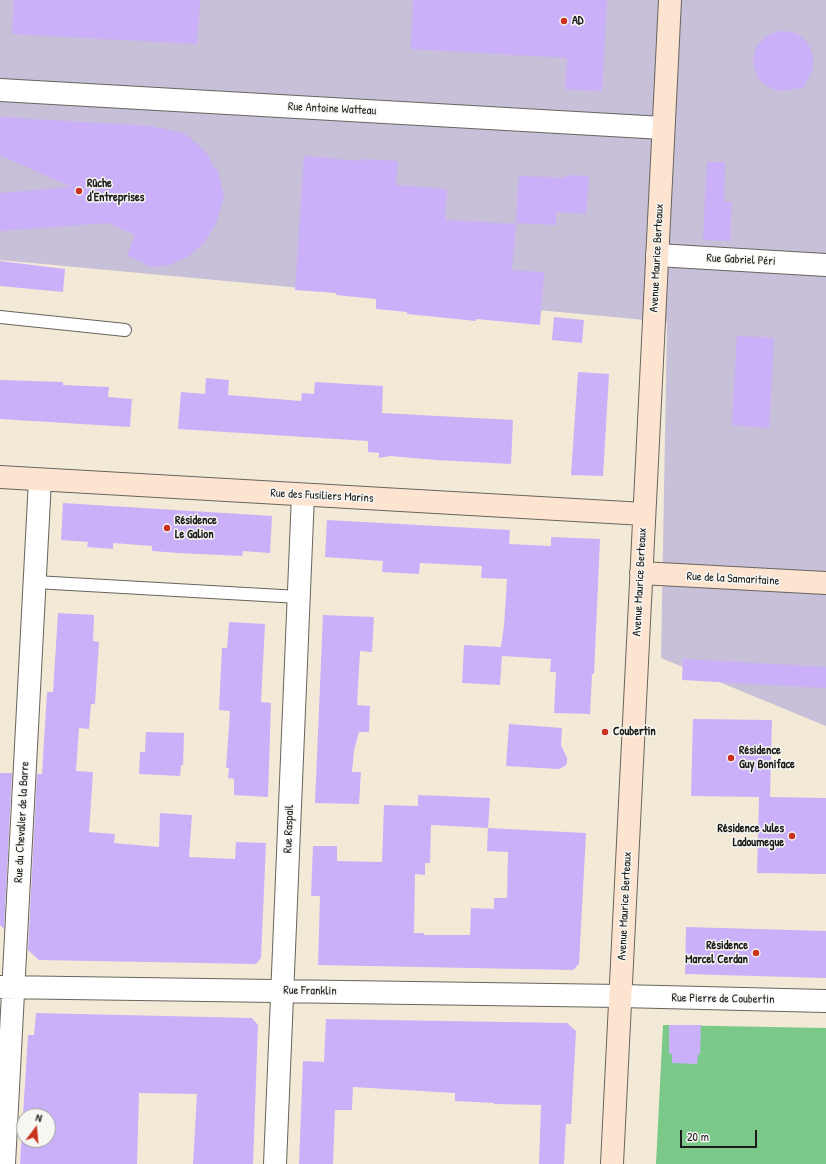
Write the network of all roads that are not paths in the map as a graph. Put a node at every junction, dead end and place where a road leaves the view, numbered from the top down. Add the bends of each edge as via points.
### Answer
1 (670, 0) edge
2 (0, 90) edge
3 (664, 128) junction
4 (657, 255) junction
5 (826, 265) edge
6 (0, 317) edge
7 (125, 330) dead end
8 (0, 477) edge
9 (40, 480) junction
10 (303, 495) junction
11 (644, 514) junction
12 (641, 573) junction
13 (35, 582) junction
14 (826, 583) edge
15 (299, 597) junction
16 (7, 987) edge
17 (282, 991) junction
18 (620, 996) junction
19 (826, 1001) edge
20 (4, 1164) edge
21 (275, 1164) edge
22 (612, 1164) edge

1 - 3 street, Avenue Maurice Berteaux
2 - 3 street, Rue Antoine Watteau
3 - 4 street, Avenue Maurice Berteaux
4 - 5 street, Rue Gabriel Péri
4 - 11 street, Avenue Maurice Berteaux
6 - 7 lane
8 - 9 street, Rue des Fusiliers Marins
9 - 10 street, Rue des Fusiliers Marins
9 - 13 street, Rue du Chevalier de la Barre
10 - 11 street, Rue des Fusiliers Marins
10 - 15 street, Rue Raspail
11 - 12 street, Avenue Maurice Berteaux
12 - 14 street, Rue de la Samaritaine
12 - 18 street, Avenue Maurice Berteaux
13 - 15 lane
13 - 16 street, Rue du Chevalier de la Barre
15 - 17 street, Rue Raspail
16 - 17 street, Rue Franklin
16 - 20 street, Rue du Chevalier de la Barre
17 - 18 street, Rue Franklin
17 - 21 street, Rue Raspail
18 - 19 street, Rue Pierre de Coubertin
18 - 22 street, Avenue Maurice Berteaux

